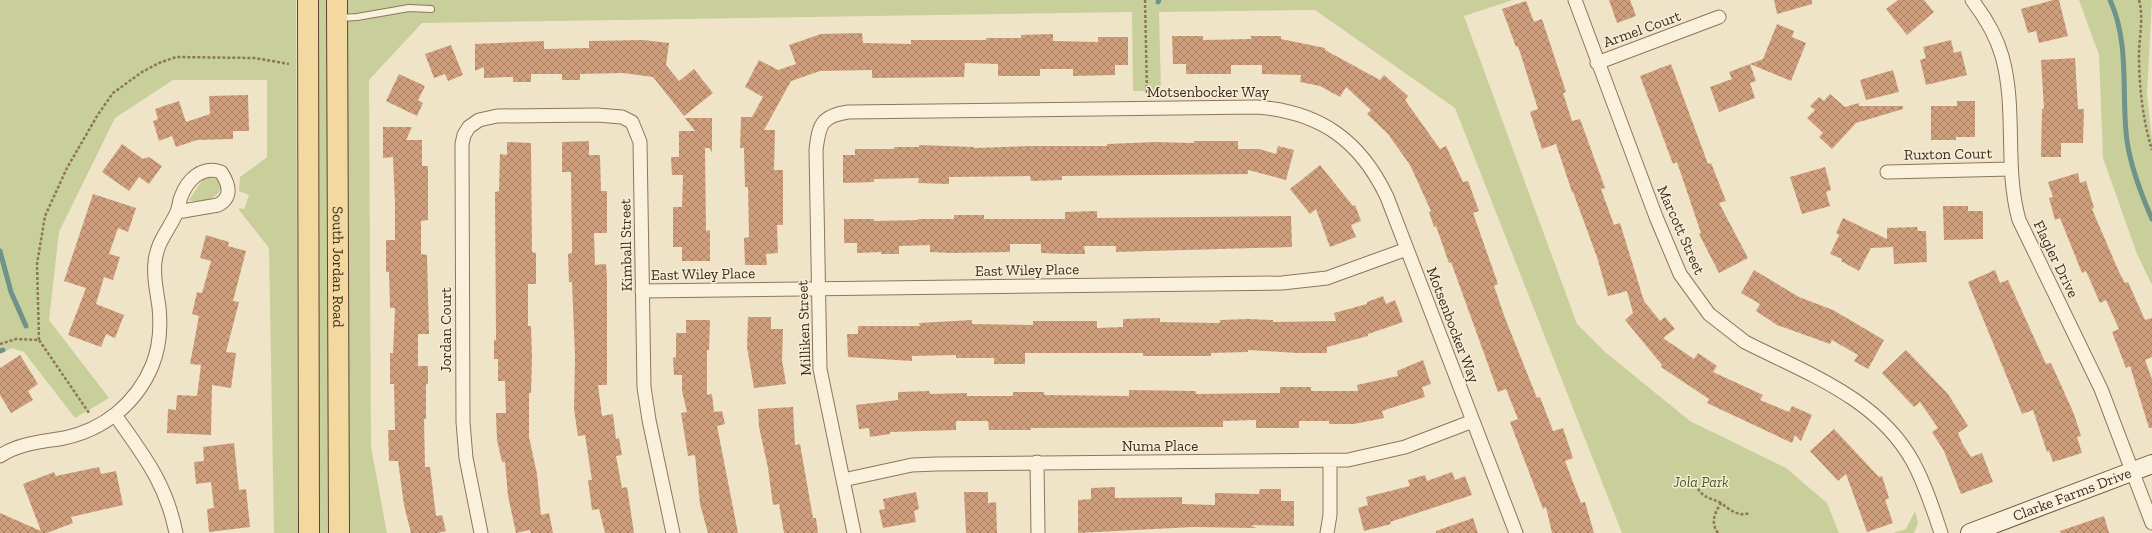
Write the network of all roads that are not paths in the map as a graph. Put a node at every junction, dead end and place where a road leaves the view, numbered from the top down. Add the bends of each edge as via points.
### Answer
1 (308, 0) edge
2 (409, 0) edge
3 (1574, 0) edge
4 (1972, 0) edge
5 (409, 8) junction
6 (337, 9) edge
7 (431, 9) dead end
8 (1719, 17) dead end
9 (1597, 63) junction
10 (824, 120) joint
11 (469, 127) joint
12 (2011, 169) junction
13 (1886, 172) dead end
14 (177, 212) dead end
15 (1407, 249) junction
16 (819, 288) junction
17 (642, 291) junction
18 (115, 415) junction
19 (1473, 421) junction
20 (0, 456) edge
21 (1330, 461) junction
22 (1037, 462) junction
23 (2152, 464) edge
24 (2132, 472) junction
25 (843, 480) junction
26 (2152, 523) edge
27 (176, 533) edge
28 (309, 533) edge
29 (339, 533) edge
30 (481, 533) edge
31 (673, 533) edge
32 (854, 533) edge
33 (1038, 533) edge
34 (1327, 533) edge
35 (1516, 533) edge
36 (1941, 533) edge
37 (1970, 533) edge

1 - 28 main road, South Jordan Road
2 - 5 lane
3 - 9 street, Marcott Street
4 - 12 street, Flagler Drive via 1990,27 2002,56 2007,83
5 - 6 lane via 356,17
5 - 7 lane
6 - 29 main road, South Jordan Road
8 - 9 street, Armel Court
9 - 36 street, Marcott Street via 1664,238 1680,274 1698,301 1720,324 1745,342 1840,390 1879,418 1912,461
10 - 15 street, Motsenbocker Way via 834,114 848,112 1257,107 1285,110 1332,130 1363,156 1374,169
10 - 16 street, Milliken Street via 816,150
11 - 17 street, Kimball Street via 479,120 497,116 610,115 632,122 640,142
11 - 30 street, Jordan Court via 462,144 463,422 466,458
12 - 13 street, Ruxton Court
12 - 24 street, Flagler Drive via 2019,220 2101,390
14 - 18 street via 164,234 155,260 160,318 156,354 141,386
15 - 16 street, East Wiley Place via 1348,272 1303,282
15 - 19 street, Motsenbocker Way
16 - 17 street, East Wiley Place
16 - 25 street, Milliken Street via 820,369
17 - 31 street, Kimball Street via 642,356 646,401
18 - 20 street via 79,434 24,445
18 - 27 street via 158,478 170,507
19 - 21 street, Numa Place via 1382,453
19 - 35 street, Motsenbocker Way
21 - 22 street, Numa Place
21 - 34 street via 1330,515
22 - 25 street, Numa Place via 912,465
22 - 33 street
23 - 24 street, Clarke Farms Drive
24 - 26 street, Flagler Drive
24 - 37 street, Clarke Farms Drive
25 - 32 street, Milliken Street

